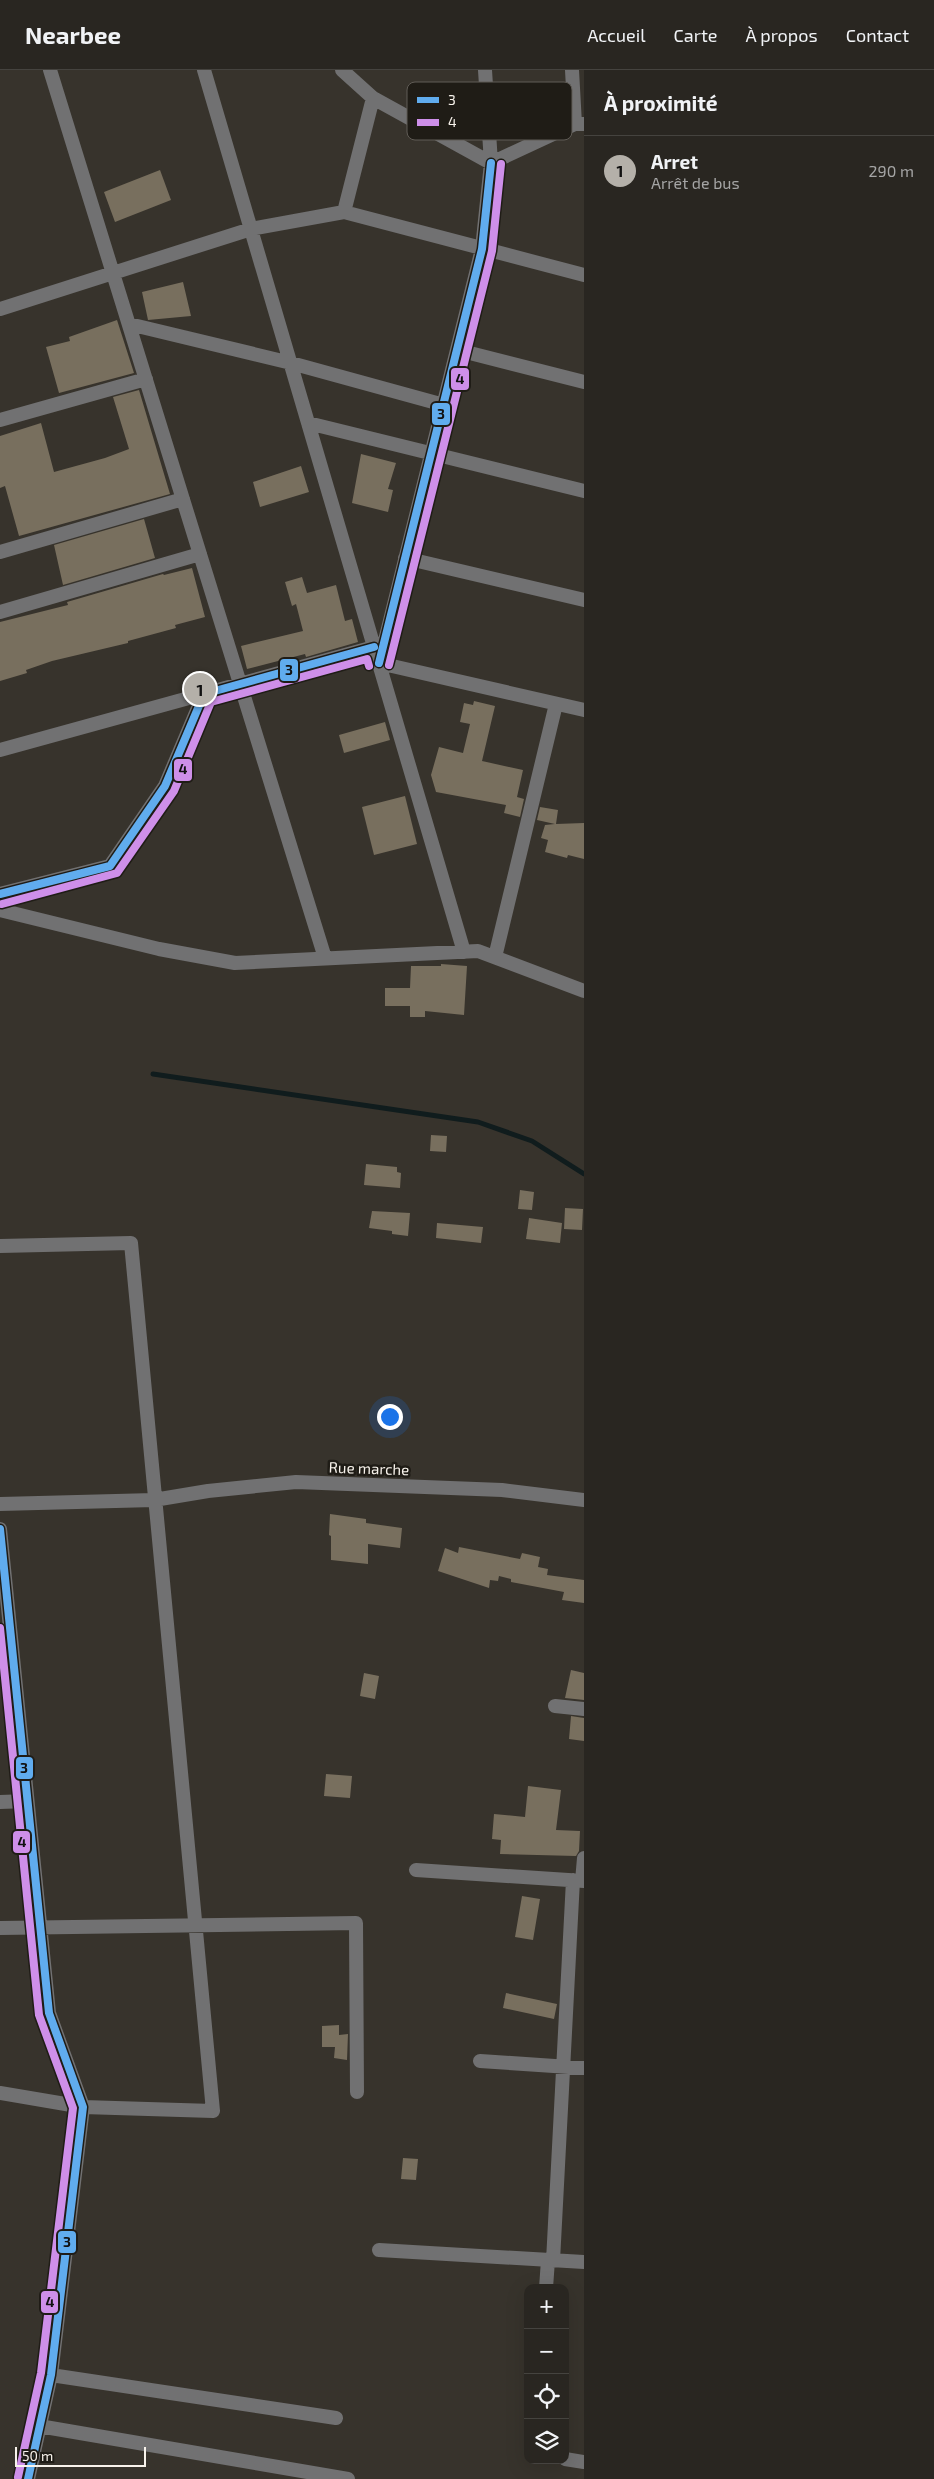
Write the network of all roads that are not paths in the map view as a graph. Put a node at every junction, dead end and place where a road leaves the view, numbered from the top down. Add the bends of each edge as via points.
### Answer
1 (50, 70) edge
2 (204, 70) edge
3 (342, 70) edge
4 (572, 70) edge
5 (373, 98) junction
6 (407, 117) edge
7 (580, 124) edge
8 (449, 140) edge
9 (490, 140) edge
10 (543, 140) edge
11 (491, 163) junction
12 (344, 212) junction
13 (251, 229) junction
14 (482, 249) junction
15 (113, 273) junction
16 (584, 275) edge
17 (0, 309) edge
18 (129, 324) junction
19 (458, 350) junction
20 (291, 363) junction
21 (146, 379) junction
22 (584, 382) edge
23 (444, 404) junction
24 (0, 420) edge
25 (308, 423) junction
26 (432, 453) junction
27 (584, 491) edge
28 (183, 499) junction
29 (0, 552) edge
30 (200, 554) junction
31 (406, 558) junction
32 (584, 600) edge
33 (0, 612) edge
34 (374, 647) junction
35 (379, 663) junction
36 (240, 684) junction
37 (204, 694) junction
38 (556, 704) junction
39 (584, 710) edge
40 (0, 750) edge
41 (0, 894) edge
42 (0, 910) edge
43 (464, 952) junction
44 (495, 957) junction
45 (325, 958) junction
46 (584, 992) edge
47 (0, 1246) edge
48 (154, 1500) junction
49 (584, 1500) edge
50 (0, 1504) edge
51 (0, 1529) edge
52 (555, 1706) dead end
53 (584, 1709) edge
54 (27, 1801) junction
55 (0, 1802) edge
56 (584, 1858) edge
57 (416, 1870) dead end
58 (580, 1881) edge
59 (196, 1926) junction
60 (0, 1928) edge
61 (40, 1928) junction
62 (480, 2061) dead end
63 (563, 2066) junction
64 (584, 2068) edge
65 (357, 2092) dead end
66 (0, 2093) edge
67 (83, 2107) junction
68 (379, 2250) dead end
69 (550, 2260) junction
70 (584, 2262) edge
71 (547, 2284) edge
72 (50, 2375) junction
73 (336, 2418) dead end
74 (39, 2426) junction
75 (569, 2460) edge
76 (584, 2462) edge
77 (321, 2477) edge
78 (28, 2479) edge
79 (348, 2479) edge

1 - 15 street
2 - 13 street
3 - 5 street
4 - 7 street
5 - 6 street
5 - 12 street
8 - 11 street
9 - 11 street
10 - 11 street
11 - 14 street
12 - 13 street
12 - 14 street
13 - 15 street
13 - 20 street
14 - 16 street
14 - 19 street
15 - 17 street
15 - 18 street
18 - 20 street
18 - 21 street
19 - 22 street
19 - 23 street
20 - 23 street
20 - 25 street
21 - 24 street
21 - 28 street
23 - 26 street
25 - 26 street
25 - 34 street
26 - 27 street
26 - 31 street
28 - 29 street
28 - 30 street
30 - 33 street
30 - 36 street
31 - 32 street
31 - 35 street
34 - 35 street
34 - 36 street
35 - 38 street
35 - 43 street
36 - 37 street
36 - 45 street
37 - 40 street
37 - 41 street via 165,786 110,866
38 - 39 street
38 - 44 street
42 - 45 street via 159,949 235,963
43 - 44 street via 478,951
43 - 45 street
44 - 46 street
47 - 48 street via 130,1243
48 - 49 street, Rue marche via 296,1482 502,1490
48 - 50 street, Rue marche
48 - 59 street
51 - 54 street
52 - 53 street
54 - 55 street
54 - 61 street
56 - 58 street
57 - 58 street
58 - 63 street
59 - 61 street
59 - 65 street via 356,1924
59 - 67 street via 213,2111
60 - 61 street
61 - 67 street via 48,2013
62 - 63 street
63 - 64 street
63 - 69 street
66 - 67 street
67 - 72 street
68 - 69 street
69 - 70 street
69 - 71 street
72 - 73 street
72 - 74 street
74 - 77 street
74 - 78 street
75 - 76 street
77 - 79 street

